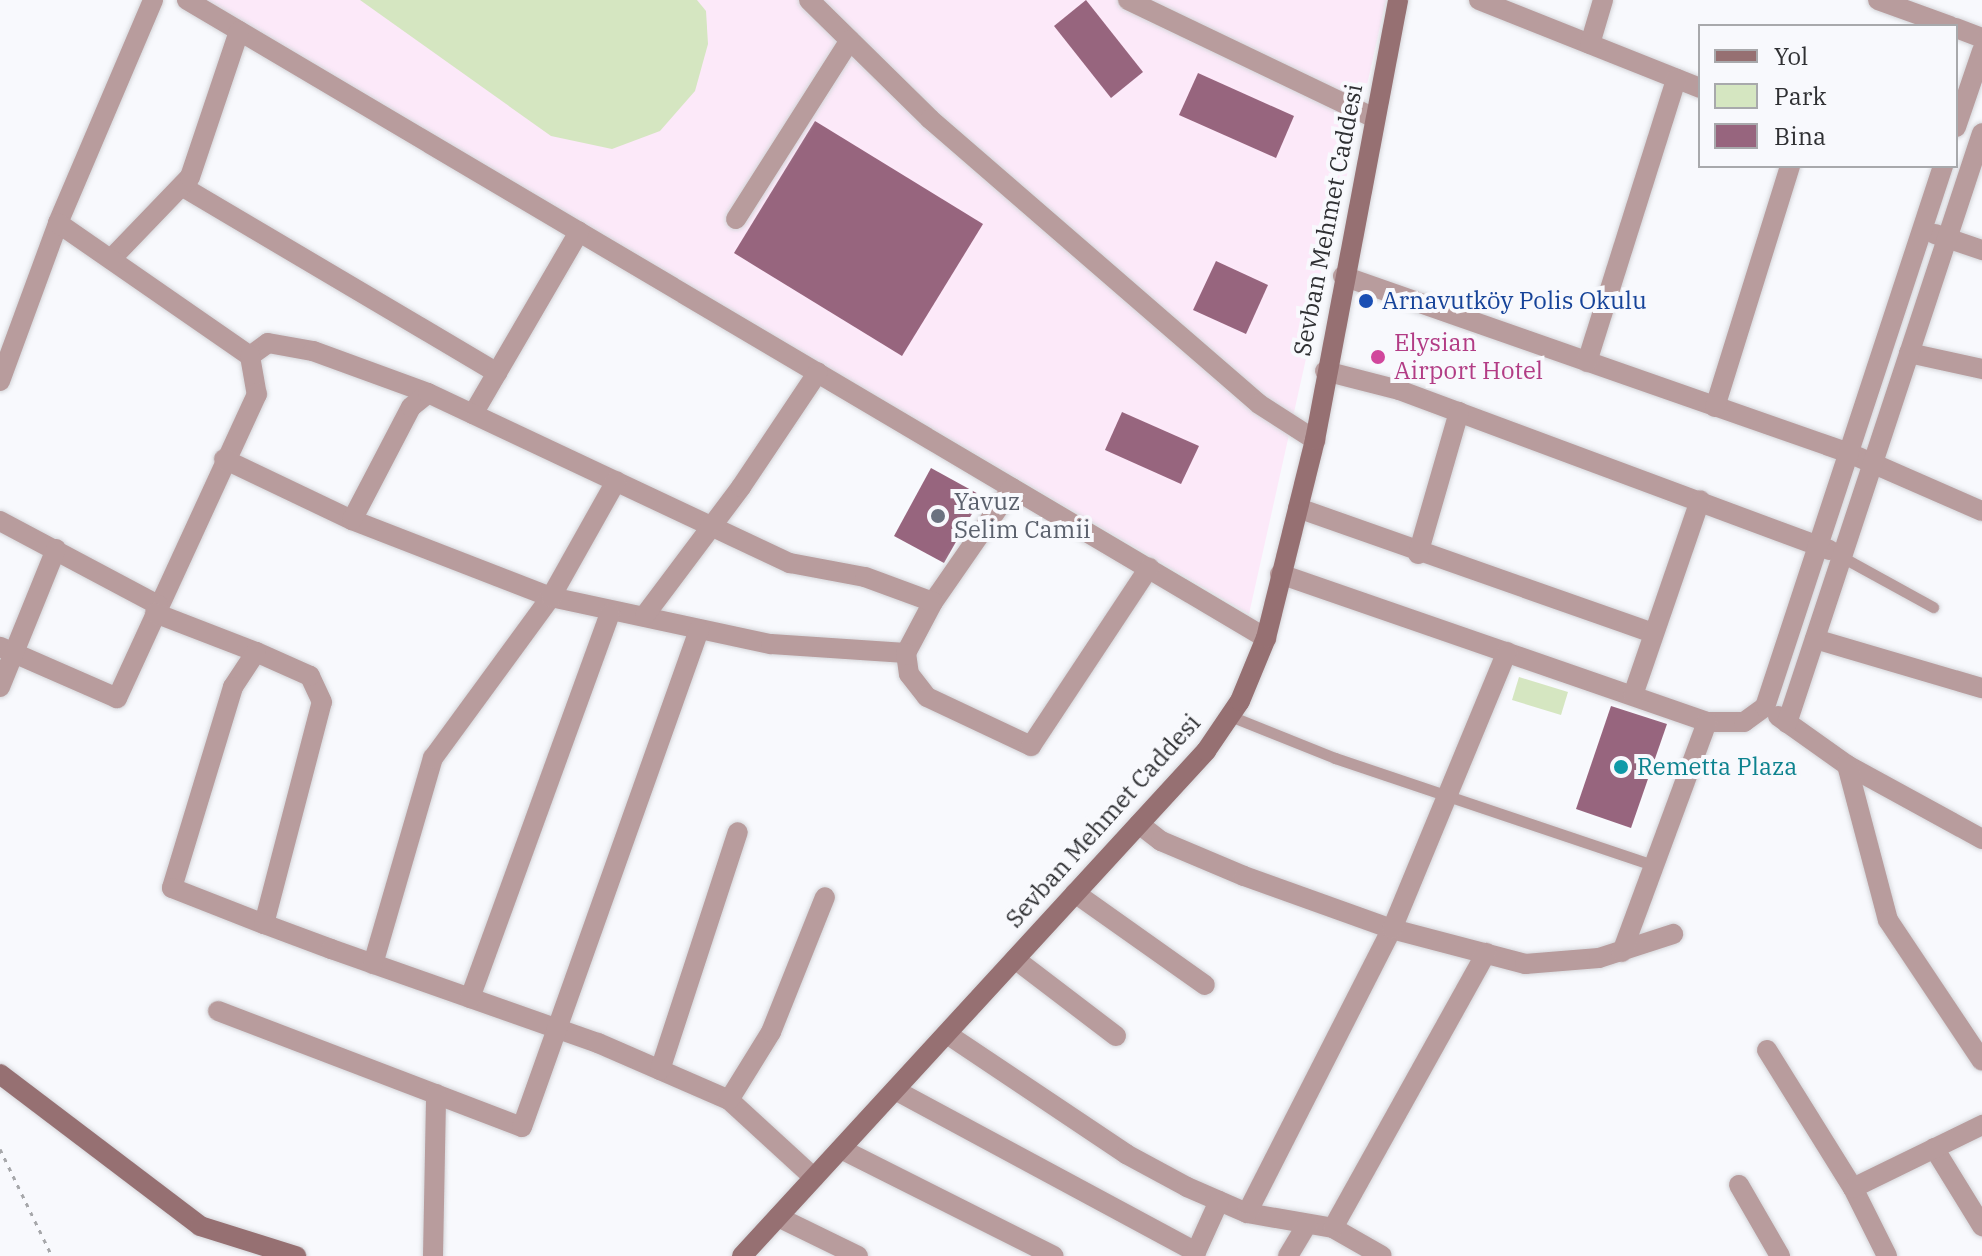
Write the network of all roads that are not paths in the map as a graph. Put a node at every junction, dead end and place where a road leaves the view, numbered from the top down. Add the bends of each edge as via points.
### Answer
1 (153, 0) edge
2 (187, 0) edge
3 (809, 0) edge
4 (1128, 0) edge
5 (1398, 0) edge
6 (1479, 0) edge
7 (1603, 0) edge
8 (1878, 0) edge
9 (1944, 24) edge
10 (1958, 29) edge
11 (239, 31) junction
12 (1982, 38) edge
13 (850, 40) junction
14 (1590, 44) junction
15 (1982, 51) edge
16 (1676, 79) junction
17 (1698, 87) edge
18 (1374, 118) junction
19 (1958, 121) edge
20 (1981, 138) edge
21 (1789, 168) edge
22 (1942, 168) edge
23 (183, 187) junction
24 (736, 219) dead end
25 (58, 223) junction
26 (1923, 230) junction
27 (579, 232) junction
28 (1947, 238) junction
29 (1982, 250) edge
30 (112, 258) junction
31 (1343, 276) junction
32 (1909, 353) junction
33 (250, 356) junction
34 (1587, 362) junction
35 (1982, 369) edge
36 (1325, 371) junction
37 (818, 372) junction
38 (497, 373) junction
39 (0, 378) edge
40 (428, 393) junction
41 (1715, 407) junction
42 (1459, 412) junction
43 (473, 414) junction
44 (1315, 440) junction
45 (1849, 453) junction
46 (224, 459) junction
47 (1873, 463) junction
48 (616, 481) junction
49 (1012, 488) junction
50 (1700, 500) junction
51 (1298, 508) junction
52 (1982, 511) edge
53 (352, 520) junction
54 (0, 521) edge
55 (710, 525) junction
56 (1819, 545) junction
57 (56, 549) junction
58 (1418, 554) junction
59 (1842, 557) junction
60 (1149, 568) junction
61 (1280, 574) junction
62 (551, 597) junction
63 (933, 602) junction
64 (1933, 607) dead end
65 (157, 609) junction
66 (610, 614) junction
67 (645, 615) junction
68 (699, 630) junction
69 (1651, 632) junction
70 (1266, 638) junction
71 (1815, 639) junction
72 (6, 650) edge
73 (256, 652) junction
74 (1507, 652) junction
75 (906, 653) junction
76 (0, 687) edge
77 (1982, 688) edge
78 (1633, 695) junction
79 (1765, 707) junction
80 (1230, 716) junction
81 (1707, 722) junction
82 (1787, 723) junction
83 (1847, 765) junction
84 (1447, 796) junction
85 (1139, 824) junction
86 (738, 832) dead end
87 (1982, 839) edge
88 (1653, 865) junction
89 (1075, 893) junction
90 (825, 897) dead end
91 (264, 924) junction
92 (1392, 929) junction
93 (1673, 934) dead end
94 (1622, 952) junction
95 (1486, 953) junction
96 (1015, 959) junction
97 (373, 964) junction
98 (1205, 985) dead end
99 (470, 998) junction
100 (218, 1011) dead end
101 (557, 1029) junction
102 (947, 1034) junction
103 (1116, 1036) dead end
104 (1767, 1050) dead end
105 (1982, 1061) edge
106 (660, 1070) junction
107 (0, 1074) edge
108 (895, 1090) junction
109 (436, 1094) junction
110 (729, 1100) junction
111 (1982, 1125) edge
112 (1934, 1148) junction
113 (841, 1149) junction
114 (814, 1178) junction
115 (1739, 1185) dead end
116 (1853, 1188) junction
117 (1219, 1201) junction
118 (1247, 1213) junction
119 (778, 1217) junction
120 (1307, 1224) junction
121 (1982, 1226) edge
122 (1333, 1228) junction
123 (296, 1256) edge
124 (433, 1256) edge
125 (742, 1256) edge
126 (858, 1256) edge
127 (1054, 1256) edge
128 (1288, 1256) edge
129 (1382, 1256) edge
130 (1780, 1256) edge
131 (1887, 1256) edge

1 - 25 street
2 - 11 street
3 - 13 street
4 - 18 street
5 - 18 main road, Sevban Mehmet Caddesi
6 - 14 street
7 - 14 street
8 - 9 street
10 - 12 street
11 - 23 street
11 - 27 street
13 - 24 street
13 - 44 street via 930,119 1248,394
14 - 16 street
15 - 19 street
16 - 17 street
16 - 34 street
18 - 31 main road, Sevban Mehmet Caddesi
20 - 28 street
21 - 41 street
22 - 26 street
23 - 30 street
23 - 38 street
25 - 30 street
25 - 39 street
26 - 28 street
26 - 45 street
27 - 37 street
27 - 38 street
28 - 29 street
28 - 32 street
30 - 33 street
31 - 34 street
31 - 36 main road, Sevban Mehmet Caddesi
32 - 35 street
32 - 47 street
33 - 40 street via 268,343 313,351
33 - 46 street via 257,394
34 - 41 street
36 - 42 street
36 - 44 main road, Sevban Mehmet Caddesi
37 - 49 street
37 - 55 street
38 - 43 street
40 - 43 street
40 - 53 street via 411,407
41 - 45 street
42 - 50 street
42 - 58 street
43 - 48 street
44 - 51 main road, Sevban Mehmet Caddesi
45 - 47 street
45 - 56 street
46 - 53 street
46 - 65 street
47 - 52 street
47 - 59 street
48 - 55 street
48 - 62 street
49 - 60 street
49 - 63 street
50 - 56 street
50 - 69 street
51 - 58 street
51 - 61 main road, Sevban Mehmet Caddesi
53 - 62 street
54 - 57 street
55 - 63 street via 790,563 865,577
55 - 67 street
56 - 59 street
56 - 79 street
57 - 65 street
57 - 72 street
58 - 69 street
59 - 64 lane
59 - 71 street
60 - 70 street
60 - 75 street via 1031,746 927,697 909,674
61 - 70 main road, Sevban Mehmet Caddesi
61 - 74 street
62 - 66 street
62 - 97 street via 433,758
63 - 75 street
65 - 72 street via 117,698
65 - 73 street
66 - 67 street
66 - 99 street
67 - 68 street
68 - 75 street via 771,644
68 - 101 street
69 - 78 street
70 - 80 main road, Sevban Mehmet Caddesi
71 - 77 street
71 - 82 street
72 - 76 street
73 - 91 street via 310,676 322,702
73 - 91 street via 233,687 172,888
74 - 78 street
74 - 84 street
78 - 81 street
79 - 81 street via 1744,722
79 - 82 street
80 - 84 lane
80 - 85 main road, Sevban Mehmet Caddesi via 1206,751
81 - 88 street
82 - 83 street
83 - 87 street
83 - 105 street via 1888,920
84 - 88 lane
84 - 92 street
85 - 89 main road, Sevban Mehmet Caddesi
85 - 92 street via 1161,841 1244,876
86 - 106 street
88 - 94 street
89 - 96 main road, Sevban Mehmet Caddesi
89 - 98 street
90 - 110 street via 771,1032
91 - 97 street
92 - 95 street
92 - 118 street
93 - 94 street
94 - 95 street via 1550,964 1525,964
95 - 122 street
96 - 102 main road, Sevban Mehmet Caddesi
96 - 103 street
97 - 99 street
99 - 101 street
100 - 109 street
101 - 106 street
101 - 109 street via 522,1127
102 - 108 main road, Sevban Mehmet Caddesi
102 - 117 street via 1126,1154
104 - 116 street
106 - 110 street
107 - 123 main road via 200,1226
108 - 113 main road, Sevban Mehmet Caddesi
108 - 117 street via 1196,1252
109 - 124 street
110 - 114 street
111 - 112 street
112 - 116 street
112 - 121 street
113 - 114 main road, Sevban Mehmet Caddesi
113 - 127 street
114 - 119 main road, Sevban Mehmet Caddesi
115 - 130 street
116 - 131 street
117 - 118 street
118 - 120 street
119 - 125 main road, Sevban Mehmet Caddesi
119 - 126 street
120 - 122 street
120 - 128 street
122 - 129 street

